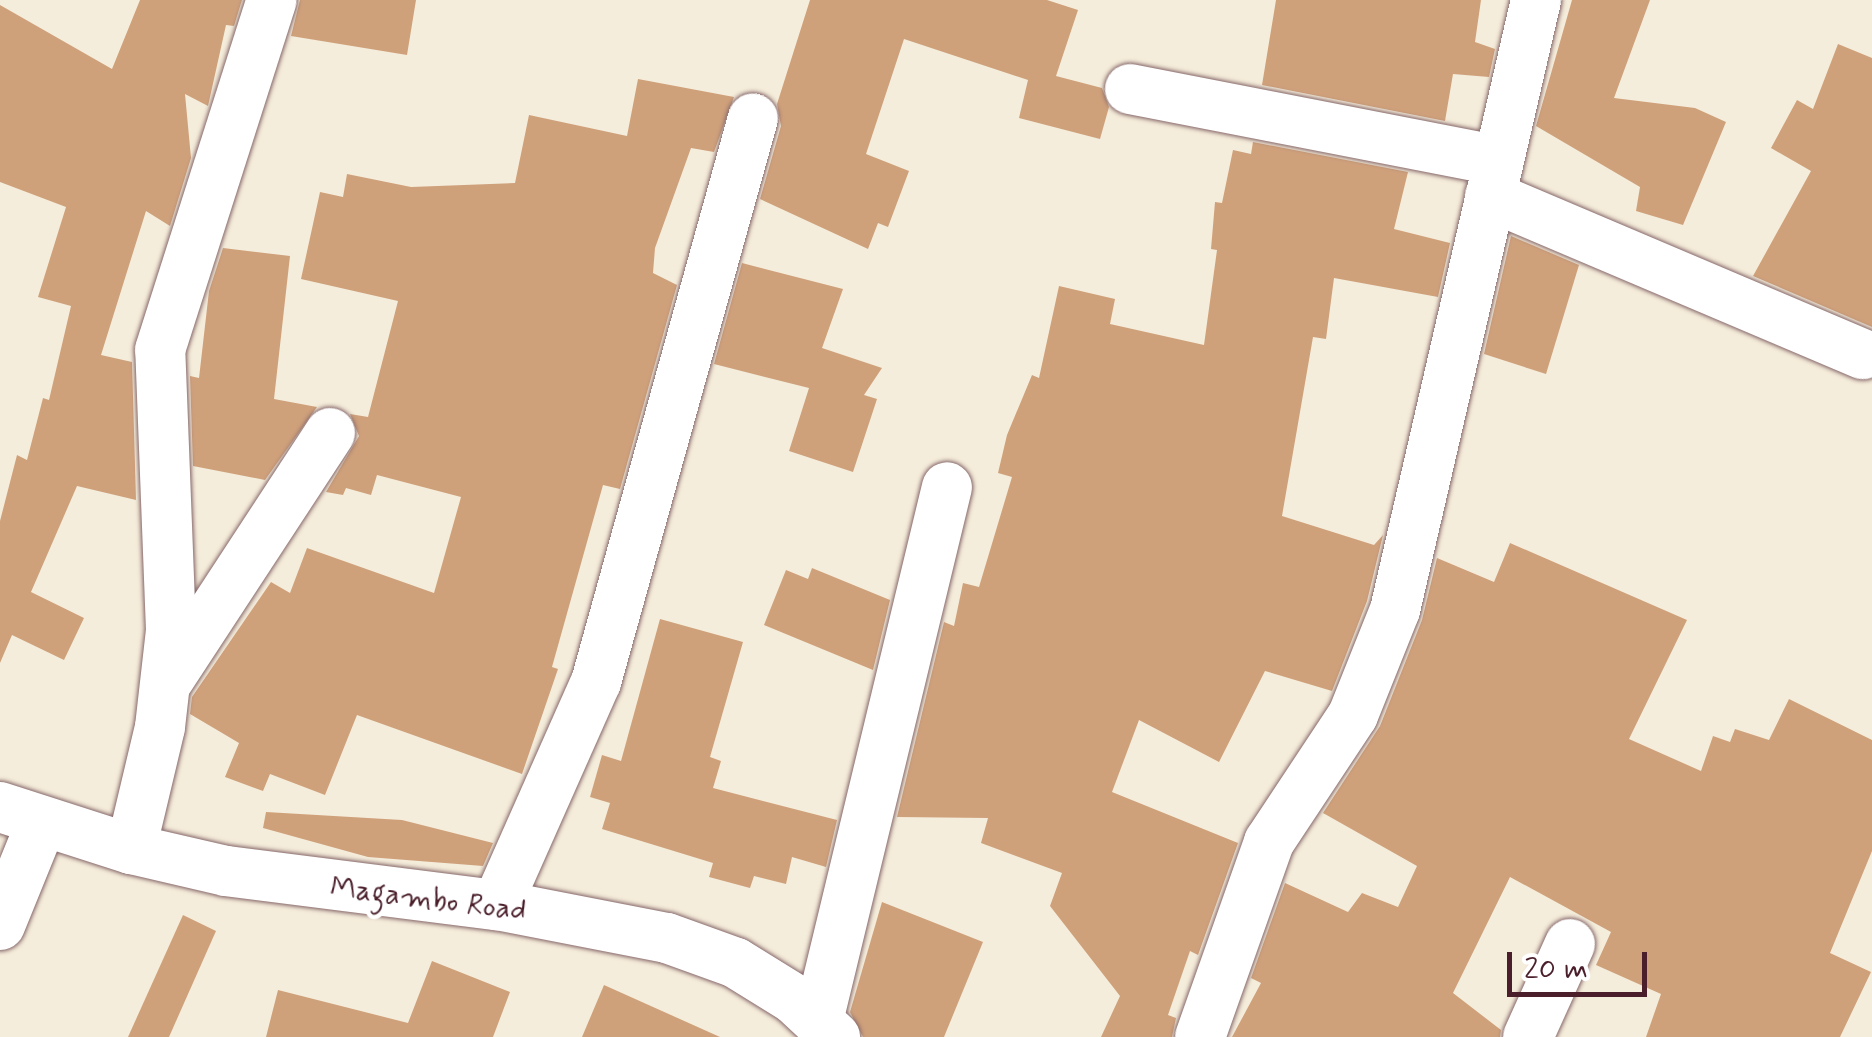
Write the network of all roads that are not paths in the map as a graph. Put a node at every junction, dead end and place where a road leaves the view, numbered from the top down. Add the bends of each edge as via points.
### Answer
1 (272, 0) edge
2 (1536, 0) edge
3 (1130, 89) dead end
4 (753, 118) dead end
5 (1493, 178) junction
6 (1864, 354) dead end
7 (330, 432) dead end
8 (946, 488) dead end
9 (167, 682) junction
10 (20, 815) edge
11 (131, 849) junction
12 (497, 906) junction
13 (0, 925) edge
14 (1570, 944) dead end
15 (826, 1029) edge
16 (1200, 1037) edge
17 (1528, 1037) edge

1 - 9 street via 160,350
2 - 5 street
3 - 5 street
4 - 12 street via 596,682
5 - 6 street
5 - 16 street via 1408,563 1380,654 1353,715 1269,842
7 - 9 street
8 - 15 street
9 - 11 street
10 - 11 street, Magambo Road
10 - 13 street
11 - 12 street, Magambo Road via 329,888
12 - 15 street, Magambo Road via 684,944 736,963
14 - 17 street

